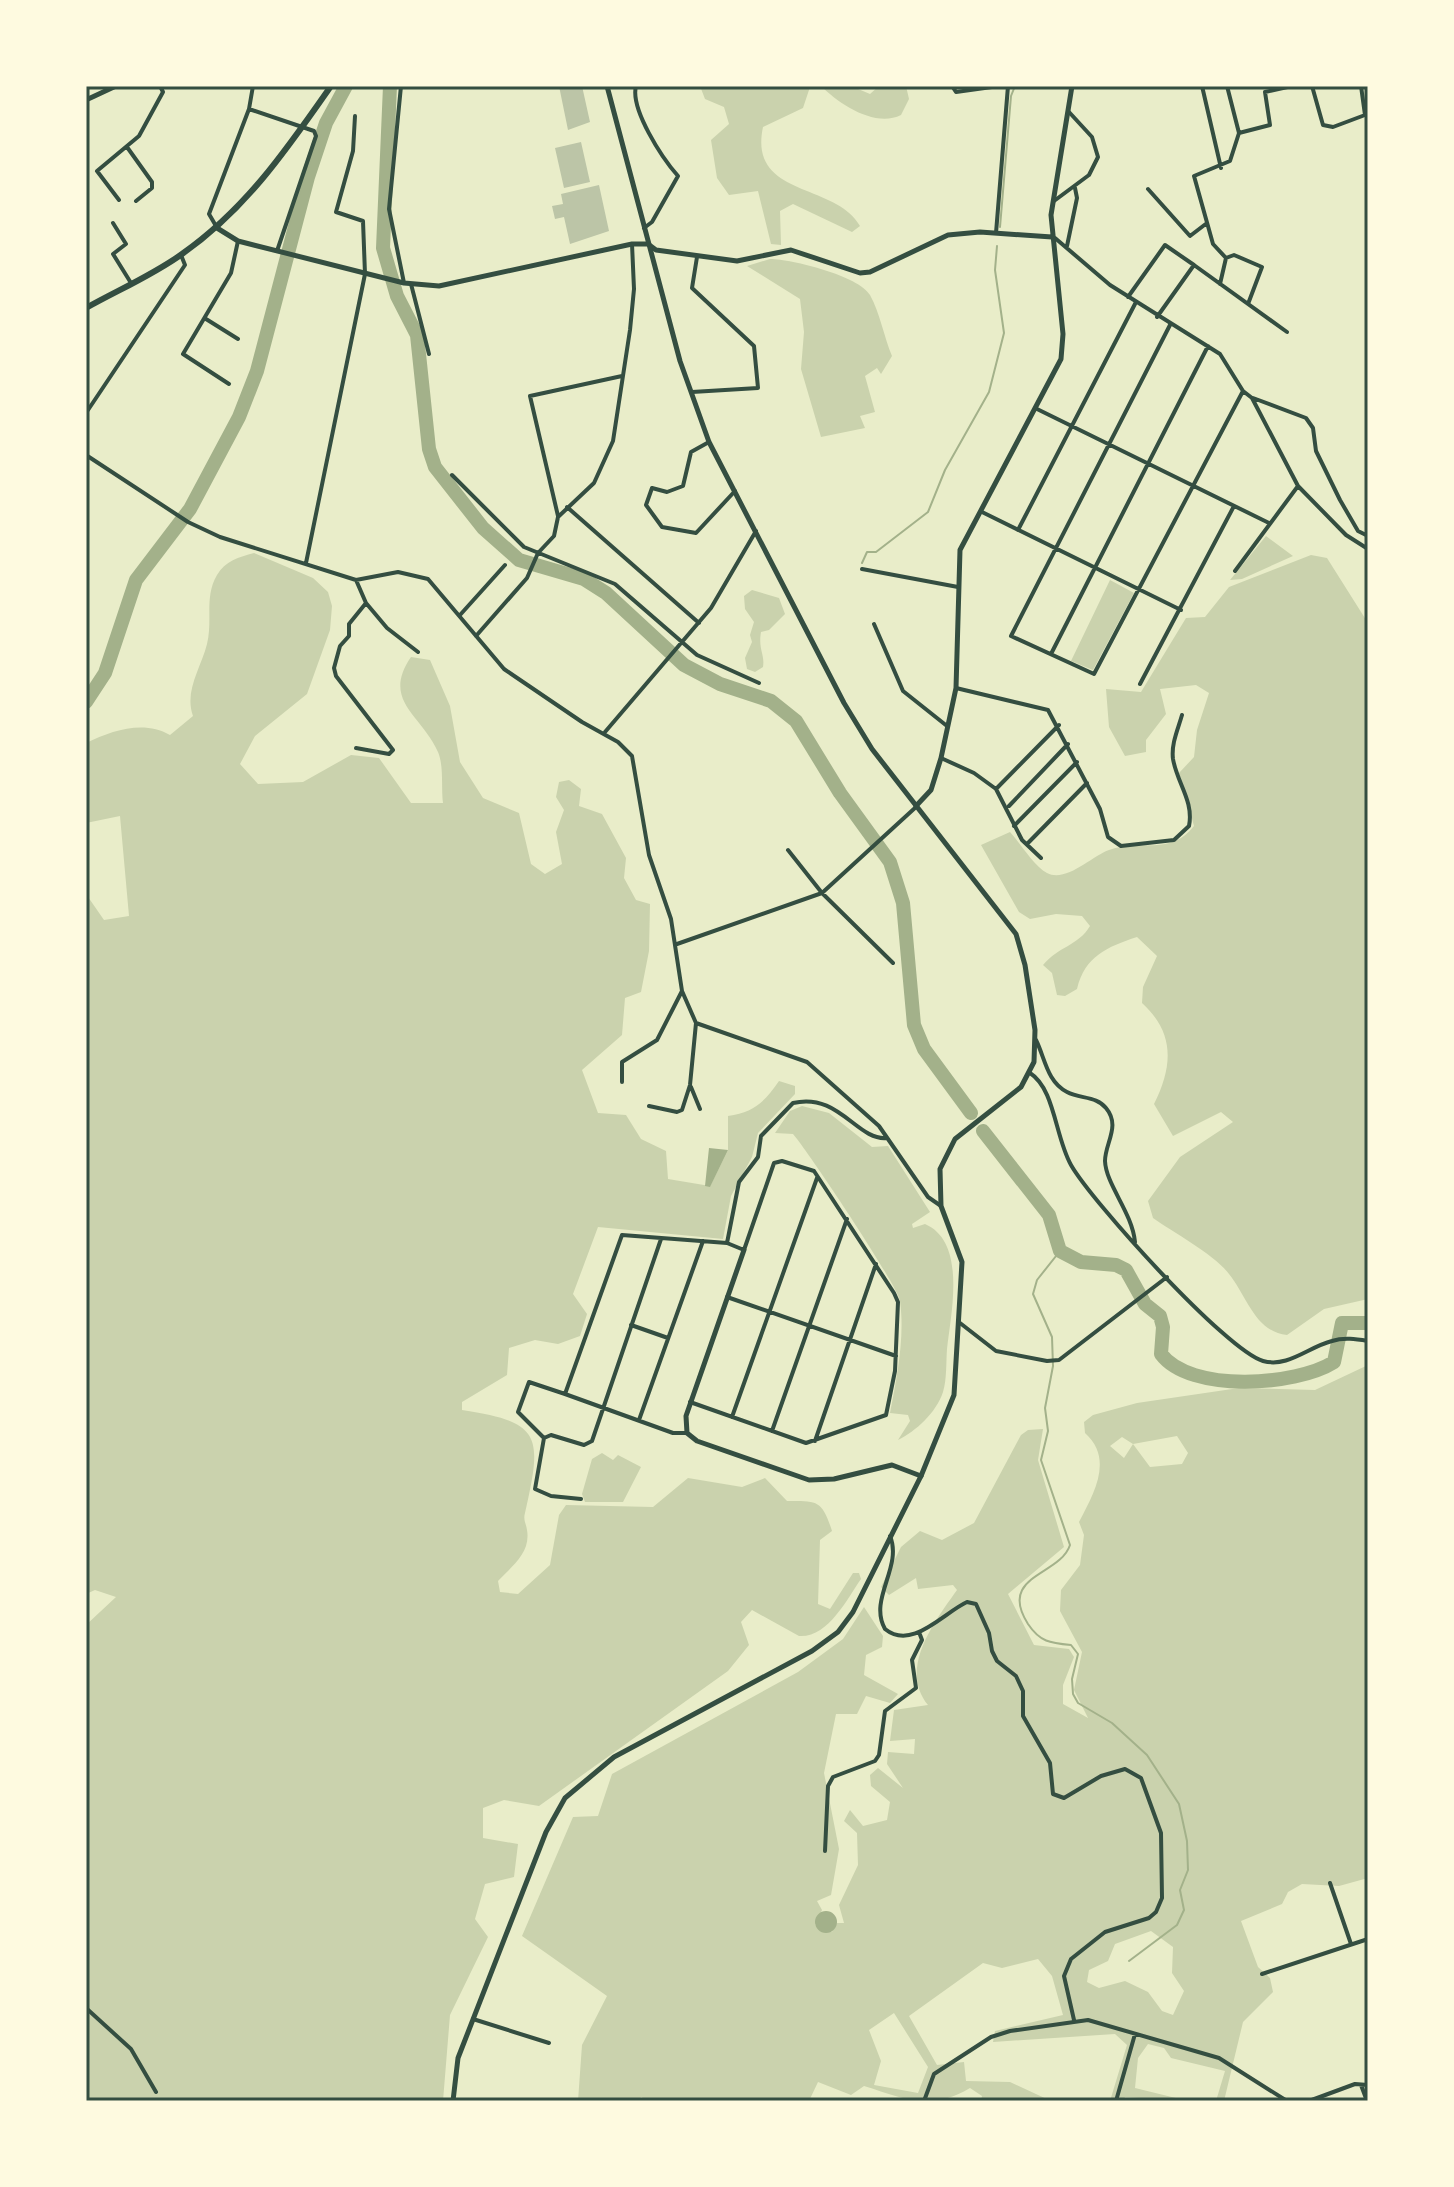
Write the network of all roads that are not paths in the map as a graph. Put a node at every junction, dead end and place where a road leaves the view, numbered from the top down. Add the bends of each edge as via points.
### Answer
1 (116, 86) edge
2 (160, 86) edge
3 (253, 86) edge
4 (331, 86) edge
5 (401, 86) edge
6 (607, 86) edge
7 (636, 86) edge
8 (952, 86) edge
9 (999, 86) edge
10 (1008, 86) edge
11 (1072, 86) edge
12 (1202, 86) edge
13 (1227, 86) edge
14 (1292, 86) edge
15 (1312, 86) edge
16 (1361, 86) edge
17 (86, 100) edge
18 (249, 109) junction
19 (1067, 110) junction
20 (355, 116) dead end
21 (302, 128) junction
22 (1239, 133) junction
23 (127, 147) junction
24 (1221, 168) junction
25 (1075, 188) junction
26 (1148, 189) dead end
27 (119, 200) dead end
28 (136, 201) dead end
29 (1053, 202) junction
30 (113, 223) dead end
31 (1207, 223) junction
32 (217, 228) junction
33 (644, 228) junction
34 (996, 233) junction
35 (1052, 237) junction
36 (238, 241) junction
37 (632, 244) junction
38 (648, 244) junction
39 (1067, 246) junction
40 (277, 251) junction
41 (181, 255) junction
42 (697, 257) junction
43 (1226, 258) junction
44 (1194, 265) junction
45 (365, 274) junction
46 (131, 283) junction
47 (408, 284) junction
48 (1220, 284) junction
49 (1128, 297) junction
50 (1136, 302) junction
51 (1248, 304) junction
52 (86, 308) edge
53 (1157, 317) junction
54 (206, 319) junction
55 (1170, 325) junction
56 (1287, 332) dead end
57 (238, 339) dead end
58 (1208, 346) junction
59 (429, 354) dead end
60 (622, 376) junction
61 (229, 384) dead end
62 (1243, 391) junction
63 (689, 392) junction
64 (1252, 398) junction
65 (1037, 409) junction
66 (86, 413) edge
67 (1072, 426) junction
68 (709, 442) junction
69 (1109, 445) junction
70 (86, 455) edge
71 (1149, 464) junction
72 (452, 475) dead end
73 (1192, 485) junction
74 (1298, 486) junction
75 (735, 491) junction
76 (1234, 506) junction
77 (567, 507) junction
78 (982, 512) junction
79 (558, 517) junction
80 (1269, 523) junction
81 (1018, 530) junction
82 (756, 531) junction
83 (1368, 536) edge
84 (1056, 548) junction
85 (1368, 549) edge
86 (538, 553) junction
87 (306, 563) junction
88 (505, 565) dead end
89 (1095, 568) junction
90 (862, 569) dead end
91 (1235, 571) dead end
92 (356, 580) junction
93 (958, 587) junction
94 (1138, 589) junction
95 (366, 603) junction
96 (1181, 610) junction
97 (460, 615) junction
98 (699, 623) junction
99 (874, 624) dead end
100 (476, 636) junction
101 (683, 642) junction
102 (418, 652) dead end
103 (1051, 654) junction
104 (759, 683) dead end
105 (1140, 684) dead end
106 (956, 688) junction
107 (1182, 715) dead end
108 (1059, 725) junction
109 (948, 726) junction
110 (605, 732) junction
111 (1068, 744) junction
112 (356, 748) dead end
113 (941, 758) junction
114 (1077, 762) junction
115 (1087, 783) junction
116 (996, 789) junction
117 (916, 806) junction
118 (1008, 807) junction
119 (1014, 826) junction
120 (1027, 844) junction
121 (788, 850) dead end
122 (1041, 858) dead end
123 (822, 893) junction
124 (677, 944) junction
125 (893, 963) dead end
126 (682, 991) junction
127 (696, 1023) junction
128 (1036, 1040) junction
129 (1030, 1073) junction
130 (622, 1082) dead end
131 (690, 1085) junction
132 (649, 1106) dead end
133 (700, 1109) dead end
134 (887, 1138) junction
135 (817, 1177) junction
136 (941, 1206) junction
137 (847, 1219) junction
138 (661, 1238) junction
139 (703, 1241) junction
140 (727, 1243) junction
141 (1135, 1244) junction
142 (744, 1250) junction
143 (876, 1264) junction
144 (1167, 1277) junction
145 (727, 1297) junction
146 (770, 1312) junction
147 (960, 1323) junction
148 (631, 1325) junction
149 (810, 1326) junction
150 (668, 1338) junction
151 (849, 1340) junction
152 (1368, 1341) edge
153 (896, 1356) junction
154 (565, 1394) junction
155 (690, 1402) junction
156 (602, 1406) junction
157 (732, 1417) junction
158 (639, 1420) junction
159 (772, 1431) junction
160 (687, 1433) junction
161 (544, 1438) junction
162 (815, 1441) junction
163 (921, 1476) junction
164 (581, 1499) dead end
165 (890, 1536) junction
166 (919, 1632) junction
167 (825, 1851) dead end
168 (1330, 1883) dead end
169 (1368, 1939) edge
170 (1351, 1944) junction
171 (1262, 1974) dead end
172 (86, 2008) edge
173 (473, 2019) junction
174 (1074, 2020) junction
175 (1135, 2034) junction
176 (549, 2043) dead end
177 (1361, 2084) junction
178 (1368, 2085) edge
179 (156, 2092) dead end
180 (453, 2101) edge
181 (594, 2101) edge
182 (606, 2101) edge
183 (924, 2101) edge
184 (1116, 2101) edge
185 (1287, 2101) edge
186 (1309, 2101) edge
187 (1367, 2101) edge

1 - 17 main road
2 - 23 street via 163,92 139,136
3 - 18 street
4 - 21 main road
5 - 47 street via 389,209
6 - 33 main road
7 - 33 street via 636,103 664,160 678,176
8 - 9 street via 956,92
10 - 34 street
11 - 19 main road
12 - 24 street
13 - 22 street
14 - 22 street via 1265,92 1270,125
15 - 16 street via 1323,125 1333,127 1365,115
18 - 21 street
18 - 32 street via 209,214
19 - 25 street via 1097,147 1096,166
19 - 29 main road
20 - 45 street via 353,151 336,212 363,221
21 - 32 main road via 260,184
21 - 40 street via 316,136
22 - 24 street via 1230,161
23 - 27 street via 97,171
23 - 28 street via 152,182
24 - 31 street via 1194,176
25 - 29 street
25 - 39 street
26 - 31 street via 1190,236
29 - 35 main road
30 - 46 street via 126,244 113,254
31 - 43 street via 1213,244
32 - 36 main road
32 - 41 main road
33 - 38 main road
34 - 35 main road
34 - 42 main road via 948,235 860,273 791,250 737,261
35 - 39 street
35 - 65 main road via 1064,346 1058,371
36 - 40 main road
36 - 54 street via 231,273
37 - 38 main road
37 - 47 main road via 439,286
37 - 60 street via 634,289
38 - 42 main road
38 - 63 main road
39 - 49 street
40 - 45 main road
41 - 46 main road
41 - 66 street via 185,265
42 - 63 street via 692,288 754,346 758,388
43 - 48 street
43 - 51 street via 1234,255 1262,267
44 - 48 street
44 - 49 street via 1165,245
44 - 53 street
45 - 47 main road
45 - 87 street
46 - 52 main road
47 - 59 street
48 - 51 street
49 - 50 street
50 - 53 street
50 - 67 street
51 - 56 street
53 - 55 street
54 - 57 street
54 - 61 street via 183,354
55 - 58 street
55 - 69 street
58 - 62 street via 1229,365
58 - 71 street
60 - 77 street via 613,441 594,483
60 - 79 street via 530,396
62 - 64 street
62 - 73 street
63 - 68 main road
64 - 74 street
64 - 83 street via 1306,418 1335,490 1358,531
65 - 67 street
65 - 78 main road
67 - 69 street
67 - 81 street
68 - 75 main road
68 - 75 street via 691,452 683,486 667,492 652,488 646,505 662,527 696,533
69 - 71 street
69 - 84 street
70 - 87 street via 188,522
71 - 73 street
71 - 89 street
72 - 86 street via 511,537
73 - 76 street
73 - 94 street
74 - 80 street
74 - 85 street via 1346,535
75 - 82 main road
76 - 80 street
76 - 96 street
77 - 79 street
77 - 98 street
78 - 81 street
78 - 93 main road via 960,550
79 - 86 street via 554,536
80 - 91 street
81 - 84 street
82 - 98 street
82 - 117 main road via 844,703
84 - 89 street
84 - 103 street via 1011,636
86 - 100 street via 527,578
86 - 101 street via 615,584
87 - 92 street
88 - 97 street
89 - 94 street
89 - 103 street
90 - 93 street
92 - 95 street
92 - 97 street via 411,573 428,579
93 - 106 main road
94 - 96 street
94 - 103 street via 1094,674
95 - 102 street
95 - 112 street via 353,615 334,668 393,750 389,754
96 - 105 street
97 - 100 street
98 - 101 street
99 - 109 street via 903,691
100 - 110 street via 504,669
101 - 104 street via 723,670
101 - 110 street
106 - 108 street via 1036,704
106 - 109 main road
107 - 115 street via 1173,747 1192,814 1183,835 1162,843 1113,843
108 - 111 street
108 - 116 street
109 - 113 main road
110 - 124 street via 632,756 649,855
111 - 114 street
111 - 118 street
113 - 116 street
113 - 117 main road via 931,790
114 - 115 street
114 - 119 street
115 - 120 street
116 - 118 street
117 - 123 street
117 - 128 main road via 1016,934
118 - 119 street
119 - 120 street
120 - 122 street
121 - 123 street
123 - 124 street
123 - 125 street
124 - 126 street
126 - 127 street
126 - 130 street via 657,1040 622,1062
127 - 131 street
127 - 134 street via 807,1062 869,1115
128 - 129 main road
128 - 141 street via 1054,1081 1068,1093 1098,1100 1110,1114 1112,1135 1105,1163 1130,1216
129 - 136 main road via 1007,1099 955,1139 940,1169
129 - 141 street via 1045,1086 1069,1162 1100,1208
131 - 132 street via 682,1110
131 - 133 street
134 - 136 street via 928,1197
134 - 140 street via 869,1135 831,1107 793,1103 761,1136 758,1157 739,1182
135 - 137 street
135 - 142 street via 814,1171 774,1163
135 - 146 street
136 - 147 main road via 962,1262
137 - 143 street
137 - 149 street
138 - 139 street
138 - 148 street
138 - 154 street via 622,1235
139 - 140 street
139 - 150 street
140 - 142 street
141 - 144 street
142 - 145 main road
143 - 151 street
143 - 153 street via 898,1302
144 - 147 street via 1059,1360 996,1351
144 - 152 street via 1237,1346 1260,1360 1286,1361 1333,1340
145 - 146 street
145 - 155 main road
146 - 149 street
146 - 157 street
147 - 163 main road via 949,1414
148 - 150 street
148 - 156 street
149 - 151 street
149 - 159 street
150 - 158 street
151 - 153 street
151 - 162 street
153 - 162 street via 884,1418
154 - 156 street
154 - 161 street via 529,1382 518,1412
155 - 157 street
155 - 160 main road
156 - 158 street
156 - 161 street via 592,1441 584,1445 551,1435
157 - 159 street
158 - 160 street
159 - 162 street
160 - 163 main road via 809,1480 892,1465
161 - 164 street via 535,1489
163 - 165 main road
165 - 166 street via 893,1556 879,1619 891,1634
165 - 173 main road via 838,1632 614,1757 565,1798 546,1832
166 - 167 street via 922,1640 912,1652 916,1688 885,1711 879,1755 833,1777 828,1786
166 - 174 street via 956,1607 976,1604 997,1661 1012,1671 1023,1691 1023,1716 1045,1751 1049,1787 1057,1797 1125,1769 1145,1786 1161,1833 1162,1898 1149,1918 1105,1932 1071,1959 1064,1976
168 - 170 street
169 - 170 street
170 - 171 street
172 - 179 street via 131,2049
173 - 176 street
173 - 180 main road via 458,2058
174 - 175 street via 1112,2024
174 - 183 street via 991,2037 934,2074
175 - 184 street
175 - 185 street via 1219,2058
177 - 178 street
177 - 186 street
177 - 187 street
181 - 182 street

